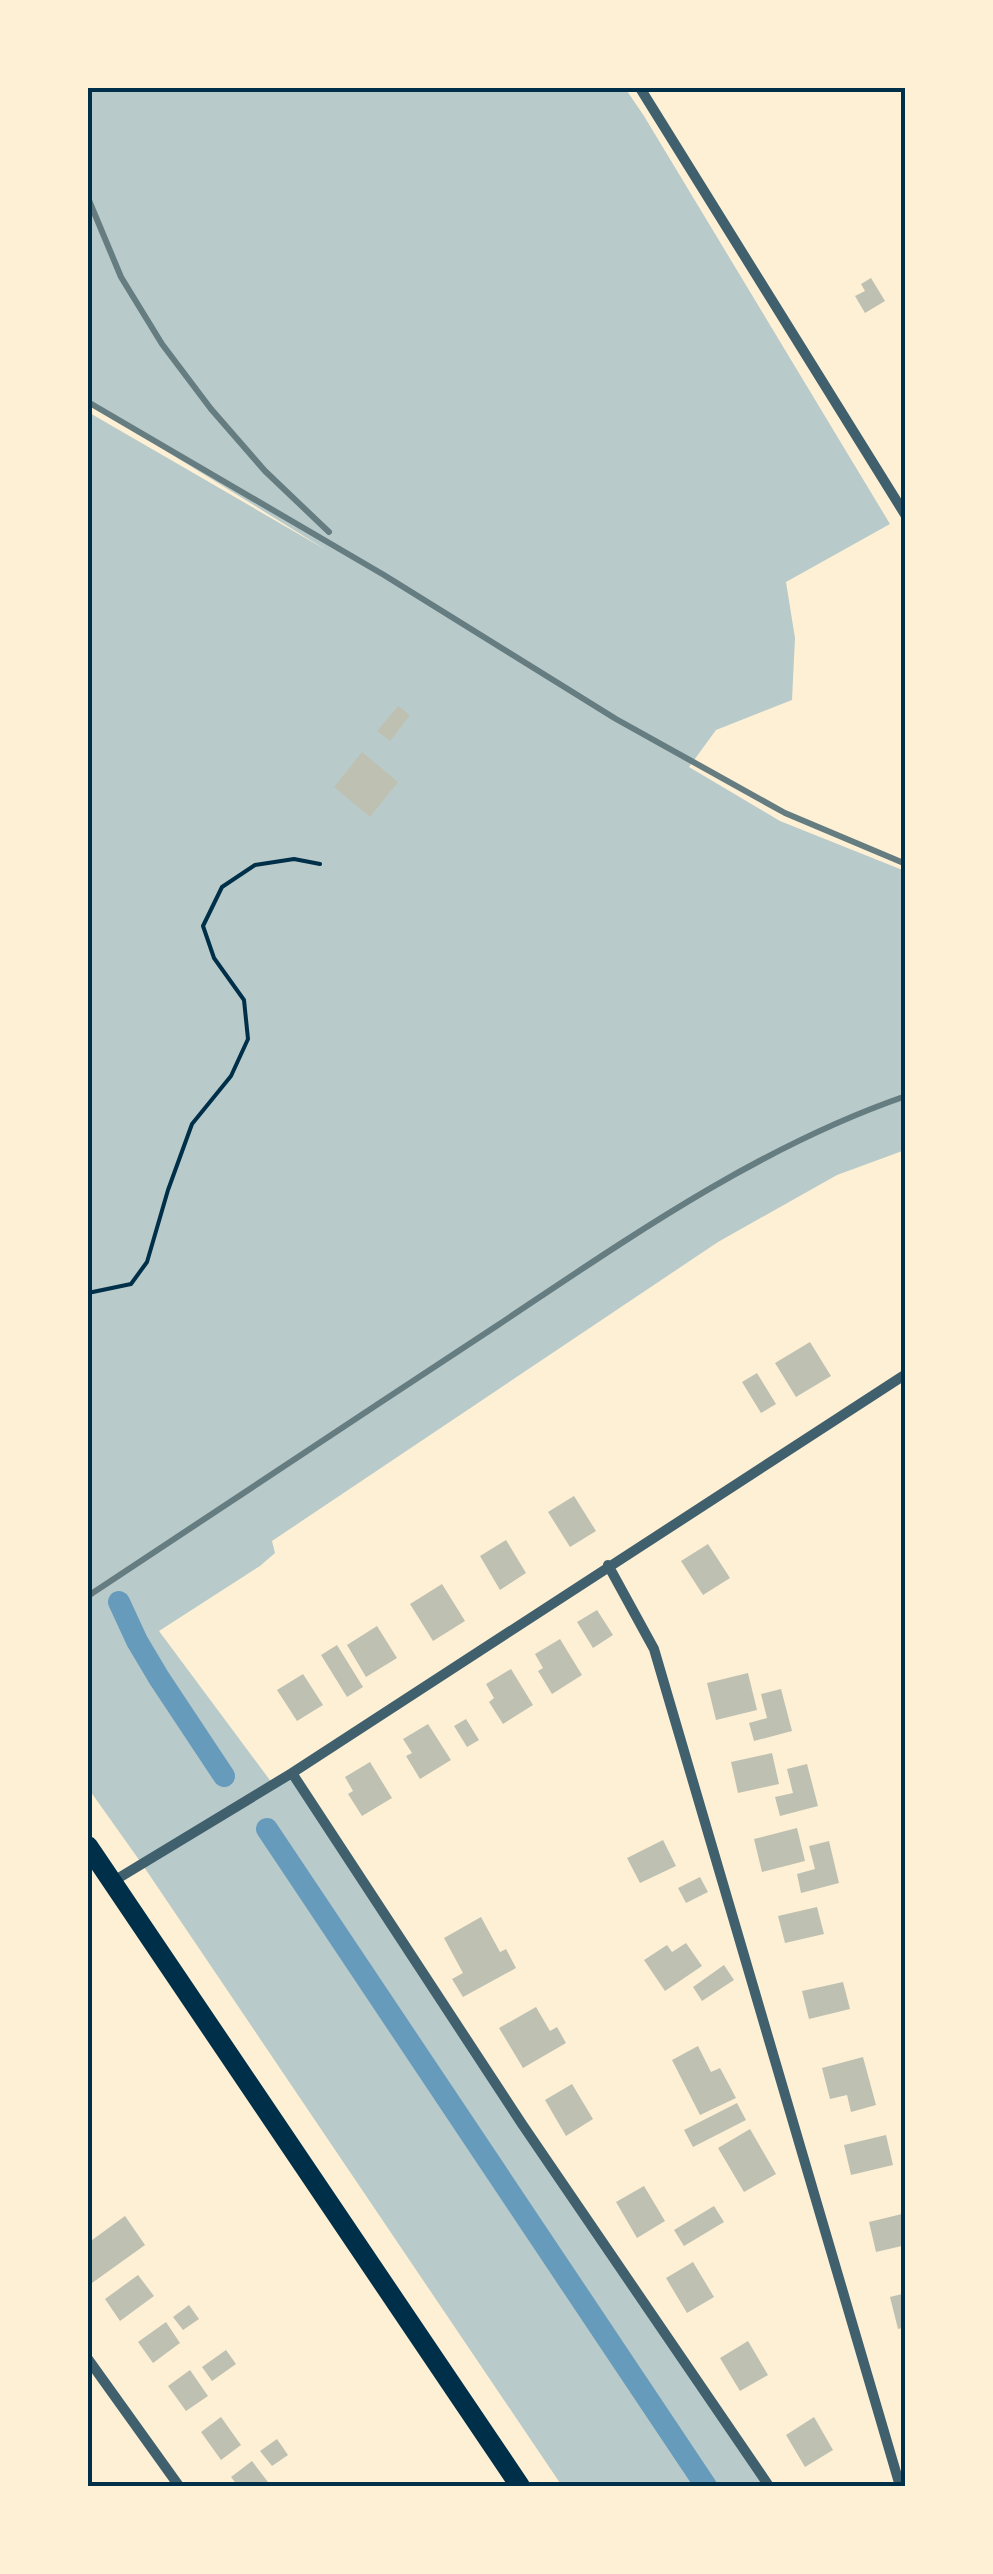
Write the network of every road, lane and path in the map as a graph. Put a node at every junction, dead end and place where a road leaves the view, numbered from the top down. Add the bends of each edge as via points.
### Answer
1 (640, 88) edge
2 (906, 516) edge
3 (320, 864) dead end
4 (88, 1294) edge
5 (906, 1374) edge
6 (608, 1565) junction
7 (292, 1773) junction
8 (88, 1846) edge
9 (112, 1882) junction
10 (88, 2359) edge
11 (179, 2486) edge
12 (520, 2486) edge
13 (769, 2486) edge
14 (900, 2486) edge

1 - 2 street
3 - 4 path via 294,859 255,866 222,887 204,926 214,958 244,1000 248,1039 231,1076 192,1124 147,1262 131,1284
5 - 6 street
6 - 7 street
6 - 14 street via 654,1650
7 - 9 street
7 - 13 street
8 - 9 main road
9 - 12 main road
10 - 11 street

